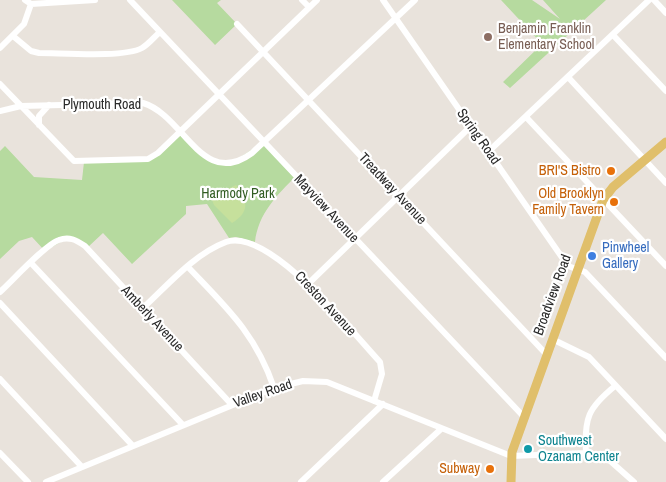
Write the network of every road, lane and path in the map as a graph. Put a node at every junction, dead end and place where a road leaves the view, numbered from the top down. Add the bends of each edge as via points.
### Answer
1 (24, 0) edge
2 (95, 0) edge
3 (130, 0) edge
4 (302, 0) edge
5 (317, 0) edge
6 (382, 0) edge
7 (415, 0) edge
8 (649, 0) edge
9 (654, 0) edge
10 (31, 4) junction
11 (310, 7) junction
12 (666, 13) edge
13 (395, 18) junction
14 (237, 24) dead end
15 (160, 32) junction
16 (613, 35) junction
17 (13, 36) junction
18 (0, 48) edge
19 (263, 52) junction
20 (568, 77) junction
21 (0, 84) edge
22 (666, 91) edge
23 (219, 94) junction
24 (307, 100) junction
25 (21, 106) junction
26 (49, 106) junction
27 (0, 111) edge
28 (526, 117) junction
29 (40, 126) junction
30 (470, 127) junction
31 (180, 131) junction
32 (264, 141) junction
33 (666, 142) edge
34 (488, 152) junction
35 (645, 160) junction
36 (666, 183) edge
37 (399, 196) junction
38 (603, 200) junction
39 (355, 240) junction
40 (31, 263) junction
41 (188, 266) junction
42 (666, 266) edge
43 (577, 270) junction
44 (307, 285) junction
45 (0, 292) edge
46 (0, 303) edge
47 (143, 308) junction
48 (552, 339) junction
49 (546, 354) junction
50 (666, 358) edge
51 (0, 379) edge
52 (615, 386) junction
53 (274, 388) junction
54 (374, 400) junction
55 (382, 404) junction
56 (232, 405) junction
57 (524, 417) junction
58 (182, 425) junction
59 (441, 428) junction
60 (666, 439) edge
61 (133, 446) junction
62 (0, 452) edge
63 (586, 453) junction
64 (511, 456) junction
65 (82, 467) junction
66 (28, 482) edge
67 (46, 482) edge
68 (301, 482) edge
69 (384, 482) edge
70 (510, 482) edge
71 (634, 482) edge

1 - 10 street
2 - 10 street
3 - 15 street, Mayview Avenue
4 - 11 street
5 - 11 street
6 - 13 street, Spring Road
7 - 13 street, Plymouth Road
8 - 16 street
9 - 12 street
10 - 17 street via 24,24
11 - 19 street
13 - 24 street, Plymouth Road
13 - 30 street, Spring Road
14 - 19 street, Treadway Avenue
15 - 17 street via 143,48 128,52 39,53 31,51
15 - 23 street, Mayview Avenue
16 - 20 street
16 - 22 street
17 - 18 street
19 - 23 street
19 - 24 street, Treadway Avenue
20 - 28 street
20 - 35 street
21 - 25 street
23 - 31 street
23 - 32 street, Mayview Avenue
24 - 32 street, Plymouth Road
24 - 37 street, Treadway Avenue
25 - 26 street, Plymouth Road
25 - 27 street, Plymouth Road
25 - 29 street
26 - 29 street via 39,116
26 - 31 street, Plymouth Road via 143,103 159,109
28 - 34 street
28 - 38 street
29 - 31 street via 74,161 148,159
30 - 34 street, Spring Road
30 - 37 street
31 - 32 street, Plymouth Road via 201,154 224,163 243,160
32 - 39 street, Mayview Avenue
33 - 35 main road, Broadview Road
34 - 43 street, Spring Road via 568,266
35 - 36 street
35 - 38 main road, Broadview Road via 613,187
37 - 39 street
37 - 49 street, Treadway Avenue
38 - 42 street
38 - 43 main road, Broadview Road
39 - 44 street
39 - 57 street, Mayview Avenue
40 - 45 street
40 - 47 street, Amberly Avenue via 52,243 68,238 85,246
40 - 58 street
41 - 44 street, Creston Avenue via 228,241 243,241 270,252
41 - 47 street
41 - 53 street via 248,332 261,353
43 - 48 main road, Broadview Road
43 - 50 street, Spring Road via 585,272
44 - 54 street, Creston Avenue via 380,362 382,374
46 - 61 street
47 - 56 street, Amberly Avenue
48 - 49 main road, Broadview Road
48 - 52 street via 589,357
49 - 57 main road, Broadview Road
51 - 65 street
52 - 60 street
52 - 63 street via 595,402 588,414
53 - 54 street, Valley Road via 316,380
53 - 56 street, Valley Road
54 - 55 street, Valley Road
55 - 59 street, Valley Road
55 - 68 street
56 - 58 street, Valley Road
57 - 64 main road, Broadview Road
58 - 61 street, Valley Road
59 - 64 street, Valley Road
59 - 69 street
61 - 65 street, Valley Road
62 - 66 street
63 - 64 street
63 - 71 street via 608,459
64 - 70 main road, Broadview Road
65 - 67 street, Valley Road

